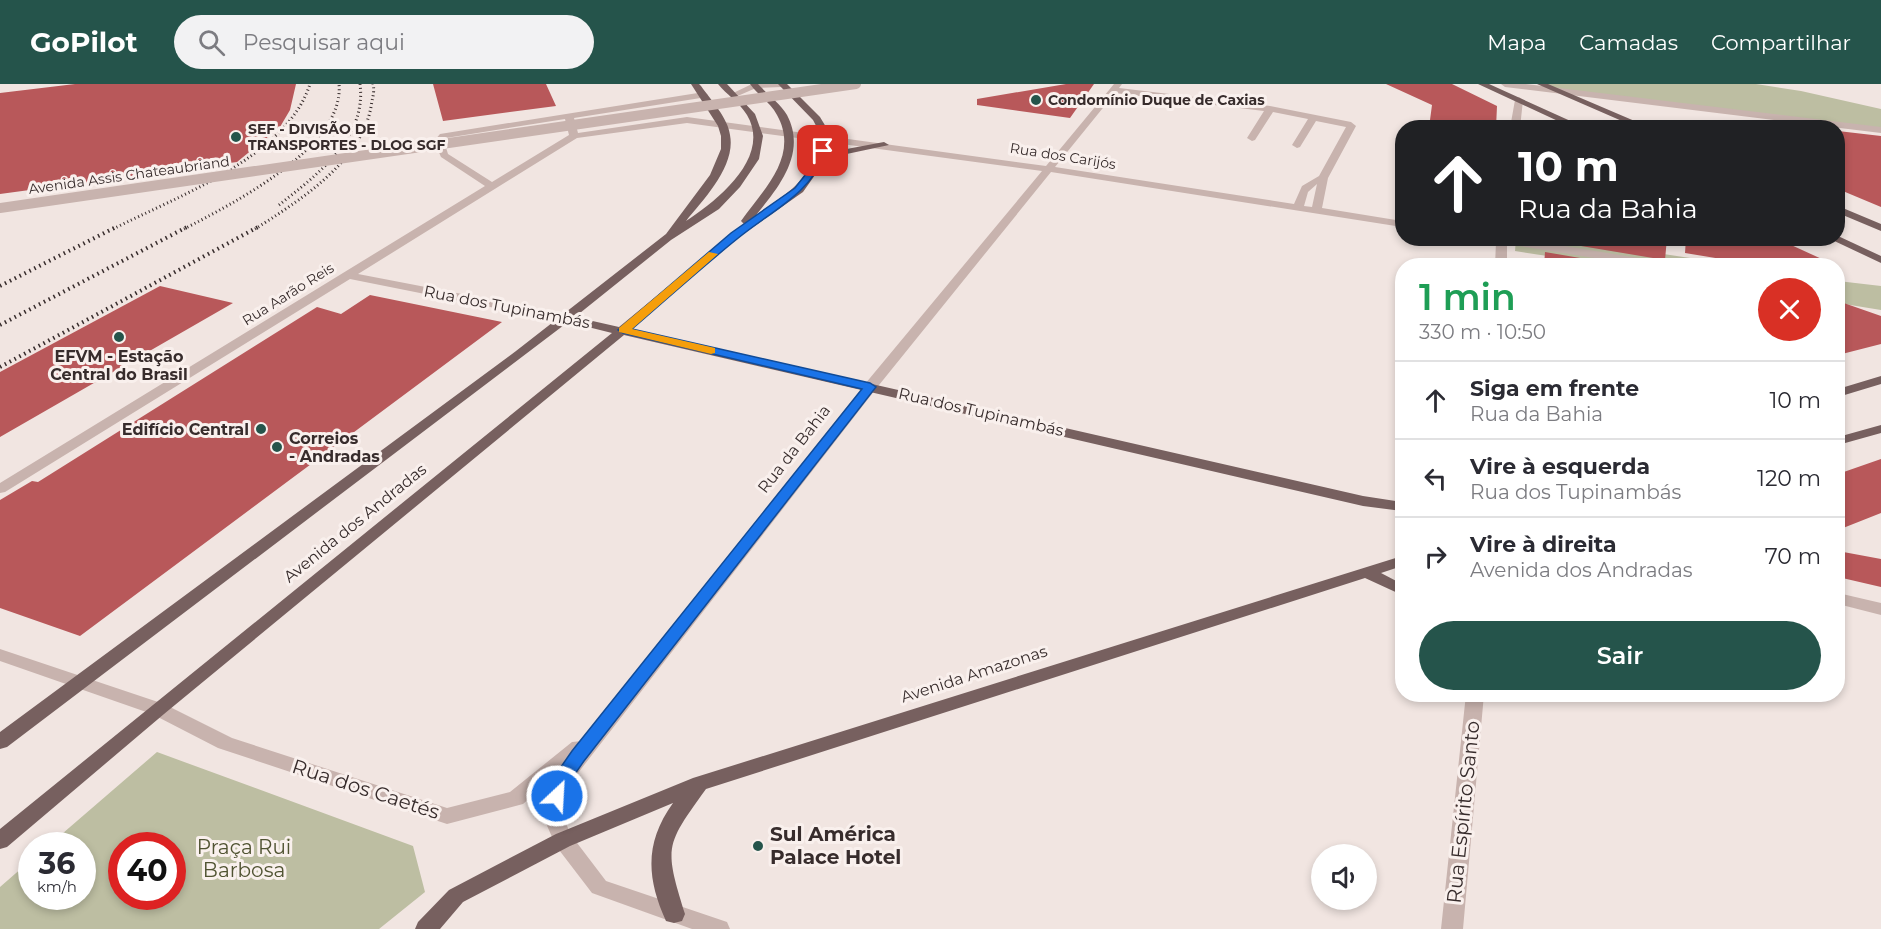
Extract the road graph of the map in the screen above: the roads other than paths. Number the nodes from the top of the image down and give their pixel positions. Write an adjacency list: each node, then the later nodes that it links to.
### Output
1 (695, 84): 11 (main road, Avenida dos Andradas)
2 (782, 84): 7 (street); 26 (main road)
3 (856, 84): 34 (street, Avenida Assis Chateaubriand, bridge)
4 (1482, 84): 12 (main road)
5 (1505, 84): 10 (street)
6 (1541, 84): 10 (main road)
7 (755, 85): 9 (street); 24 (main road)
8 (1116, 86): 13 (street); 31 (street, Rua da Bahia)
9 (728, 88): 11 (main road); 22 (main road, Avenida dos Andradas)
10 (1558, 90): 18 (main road); 19 (street)
11 (704, 95): 14 (street); 20 (main road, Avenida dos Andradas)
12 (1519, 100): 16 (street); 17 (main road)
13 (1270, 109): 15 (street); 27 (street)
14 (568, 116): 25 (street); 33 (street)
15 (1314, 117): 29 (street); 32 (street)
16 (1516, 120)
17 (1564, 120)
18 (1628, 120)
19 (1800, 120)
20 (718, 123): 22 (street, Rua dos Carijós); 25 (street); 41 (main road, Avenida dos Andradas)
21 (1845, 126): 23 (street)
22 (754, 127): 24 (street, Rua dos Carijós); 41 (main road, Avenida dos Andradas)
23 (1881, 130)
24 (789, 131): 26 (street, Rua dos Carijós); 40 (main road, Avenida dos Andradas)
25 (574, 136): 33 (street, Rua Aarão Reis)
26 (827, 137): 28 (street, Rua dos Carijós); 30 (main road, Avenida dos Andradas)
27 (1252, 138)
28 (884, 145): 30 (main road); 31 (street, Rua dos Carijós)
29 (1297, 145)
30 (817, 166): 40 (main road, Avenida dos Andradas)
31 (1048, 169): 35 (street, Rua dos Carijós); 50 (street, Rua da Bahia)
32 (1323, 178): 35 (street); 36 (street)
33 (492, 186): 46 (street, Rua Aarão Reis)
34 (0, 208)
35 (1298, 208): 36 (street, Rua dos Carijós)
36 (1316, 211): 38 (street, Rua dos Carijós)
37 (1845, 212): 39 (main road)
38 (1395, 223)
39 (1881, 228)
40 (735, 235): 48 (main road, Avenida dos Andradas)
41 (668, 238): 47 (main road, Avenida dos Andradas)
42 (1845, 244): 45 (main road)
43 (1543, 246): 44 (street)
44 (1618, 258)
45 (1881, 260)
46 (347, 275): 47 (street, Rua dos Tupinambás); 54 (street, Rua Aarão Reis)
47 (565, 318): 48 (main road, Rua dos Tupinambás); 62 (main road, Avenida dos Andradas)
48 (623, 330): 50 (main road, Rua dos Tupinambás); 64 (main road, Avenida dos Andradas)
49 (1881, 380): 51 (main road)
50 (870, 387): 55 (main road, Rua dos Tupinambás); 65 (street, Rua da Bahia)
51 (1845, 391)
52 (1881, 429): 53 (main road)
53 (1845, 439)
54 (0, 489)
55 (1395, 506)
56 (1395, 563): 57 (main road, Avenida Amazonas)
57 (1366, 572): 58 (main road); 67 (main road, Avenida Amazonas)
58 (1395, 586)
59 (1845, 601): 60 (street)
60 (1881, 609)
61 (0, 655): 62 (street, Rua dos Caetés)
62 (78, 683): 64 (street, Rua dos Caetés); 66 (main road, Avenida dos Andradas)
63 (1474, 702): 73 (street, Rua Espírito Santo)
64 (158, 709): 65 (street, Rua dos Caetés); 69 (main road, Avenida dos Andradas)
65 (597, 732): 68 (street)
66 (0, 742)
67 (700, 783): 68 (main road, Avenida Amazonas); 70 (main road)
68 (563, 840): 70 (street); 71 (main road)
69 (0, 841)
70 (674, 914): 72 (street)
71 (426, 929)
72 (719, 929)
73 (1452, 929)

